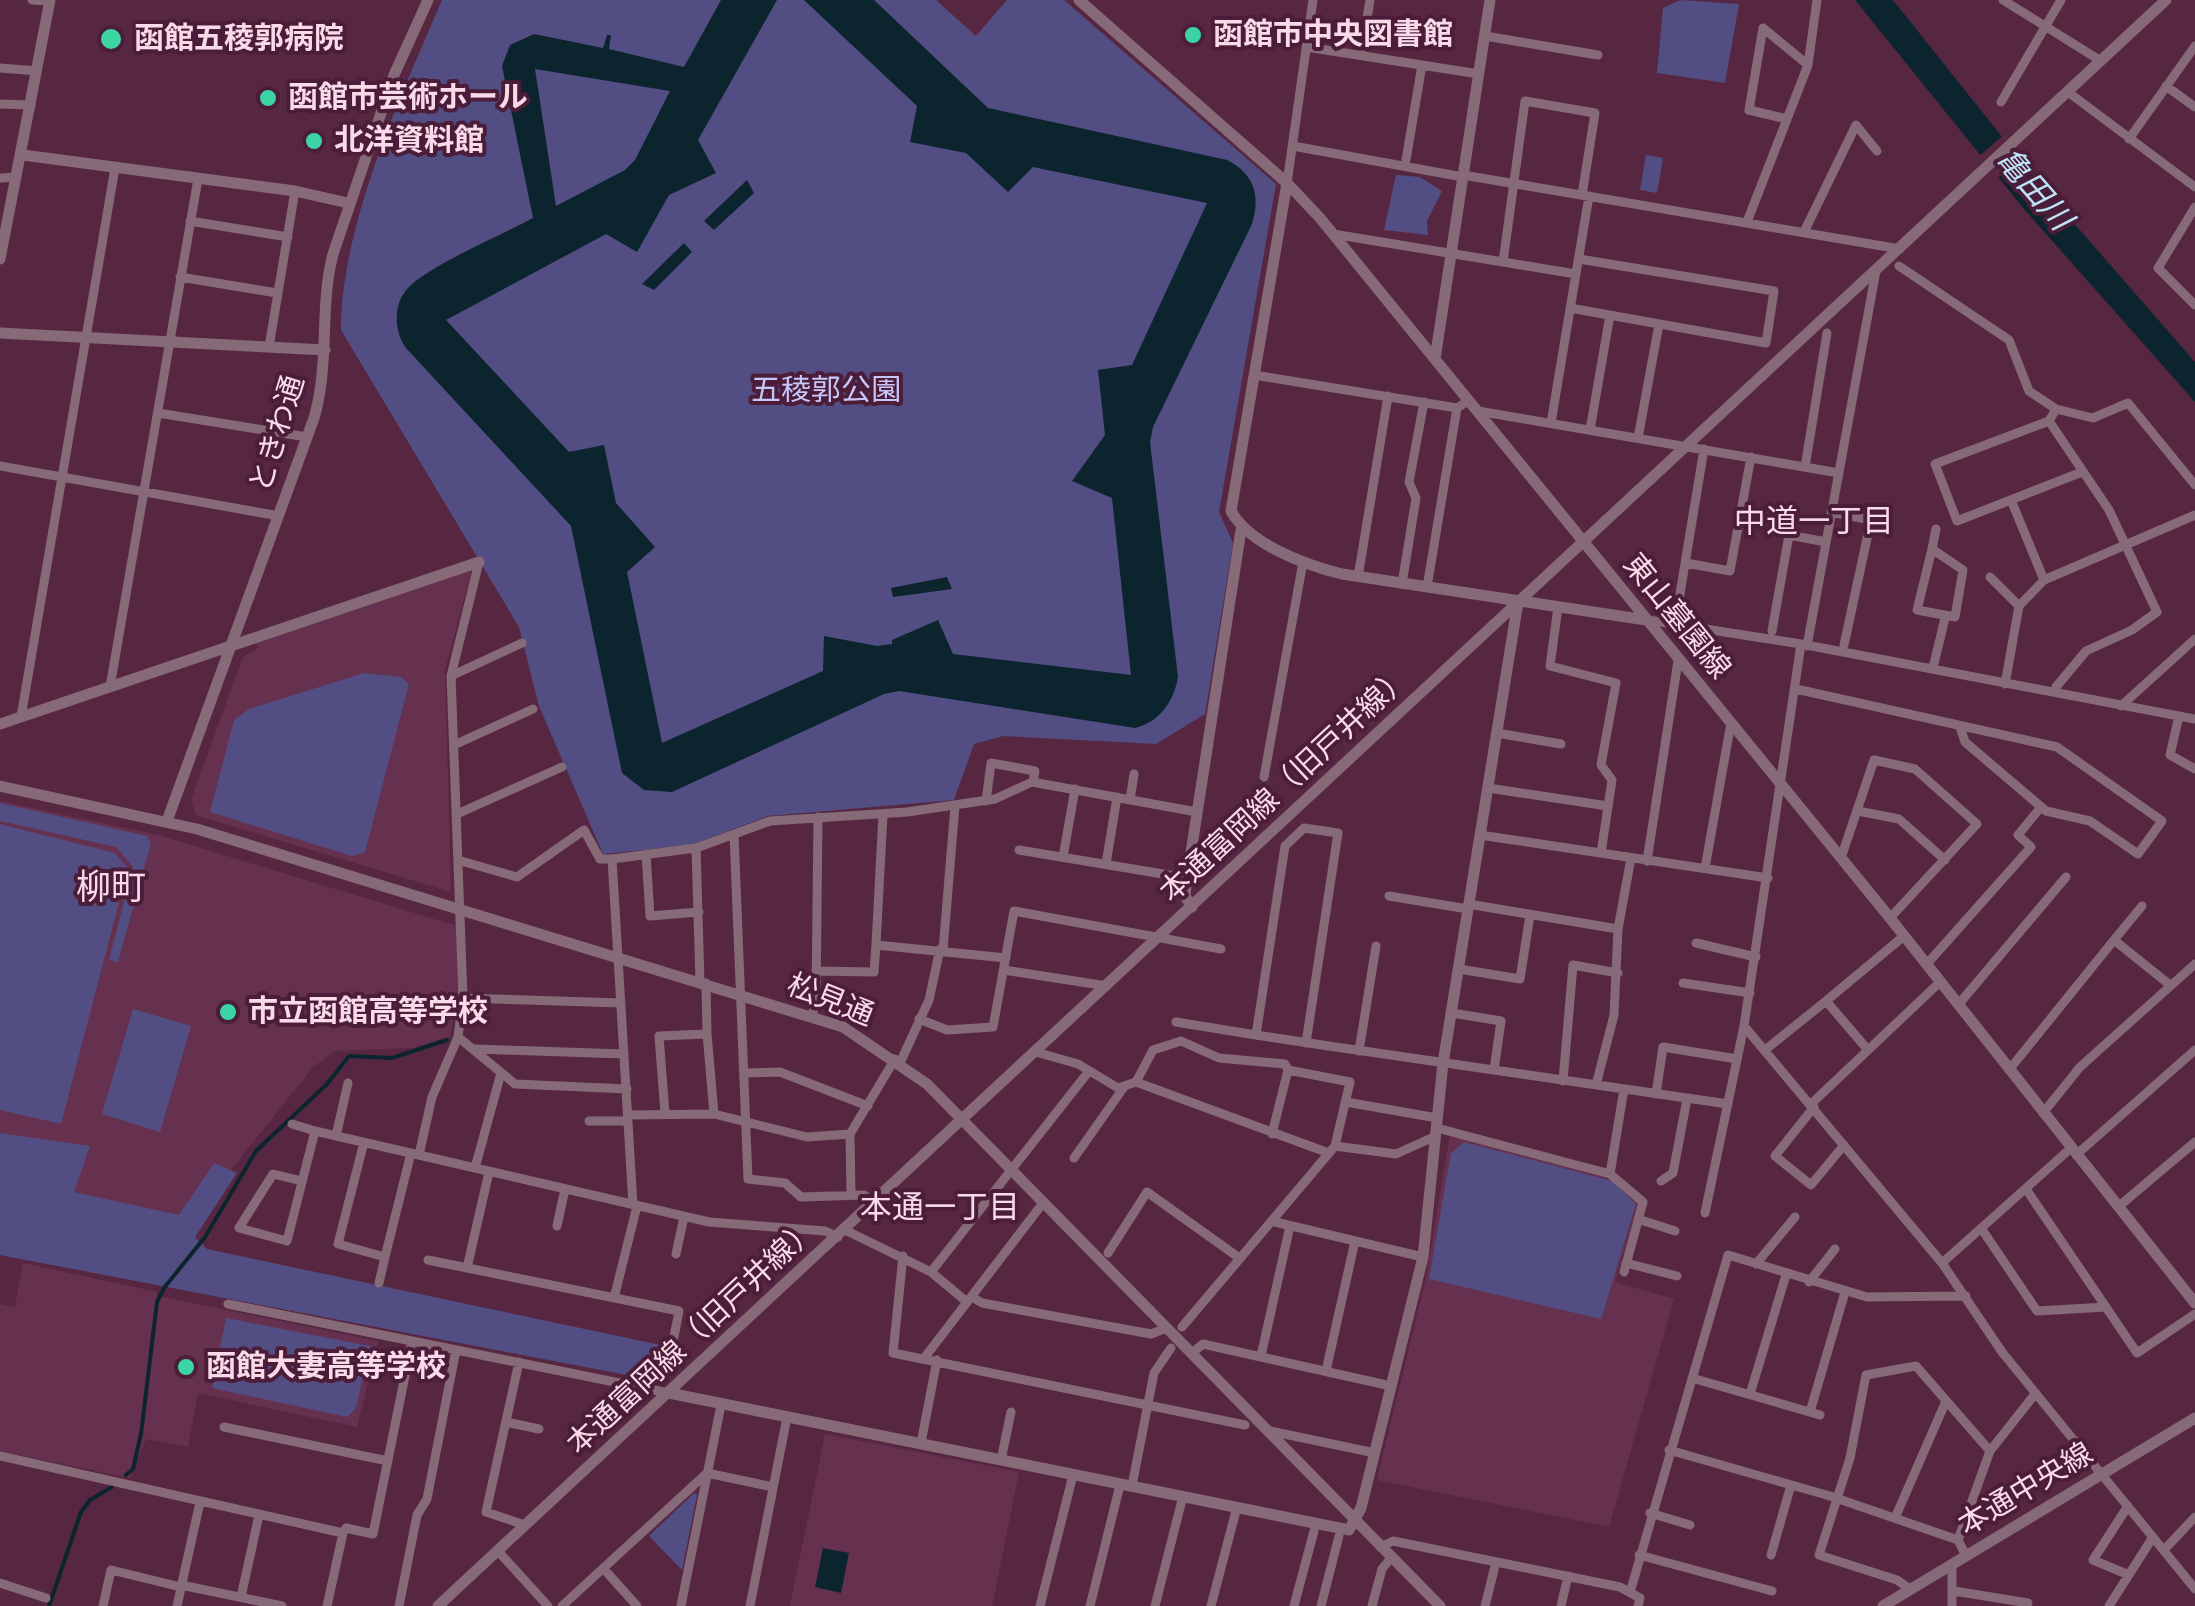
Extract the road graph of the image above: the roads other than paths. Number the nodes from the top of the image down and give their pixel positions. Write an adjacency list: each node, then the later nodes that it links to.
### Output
1 (32, 0): 2 (street)
2 (50, 0): 22 (street)
3 (428, 0): 46 (street, ときわ通)
4 (1079, 0): 41 (street, 東山墓園線)
5 (1313, 0): 15 (street)
6 (1370, 0): 16 (street)
7 (1490, 0): 13 (street)
8 (1817, 0): 20 (street)
9 (2004, 0): 12 (street)
10 (2061, 0): 12 (street)
11 (2166, 0): 18 (street, 本通富岡線（旧戸井線）)
12 (2045, 26): 18 (street); 26 (street)
13 (1485, 36): 17 (street); 23 (street)
14 (2195, 46): 24 (street)
15 (1306, 47): 16 (street); 32 (street)
16 (1361, 55): 19 (street)
17 (1598, 55)
18 (2102, 62): 25 (street, 本通富岡線（旧戸井線）)
19 (1422, 65): 23 (street); 35 (street)
20 (1808, 65): 30 (street); 30 (street)
21 (0, 68): 22 (street)
22 (38, 71): 28 (street)
23 (1479, 74): 37 (street)
24 (2166, 86): 29 (street); 31 (street)
25 (2068, 92): 31 (street); 53 (street, 本通富岡線（旧戸井線）)
26 (2001, 102)
27 (0, 104): 28 (street)
28 (32, 105): 34 (street)
29 (2195, 107)
30 (1787, 119): 49 (street)
31 (2129, 139): 43 (street)
32 (1293, 146): 37 (street); 41 (street)
33 (1877, 151): 50 (street)
34 (23, 155): 36 (street); 39 (street)
35 (1406, 160)
36 (115, 168): 40 (street); 69 (street)
37 (1463, 176): 42 (street); 54 (street)
38 (0, 178): 39 (street)
39 (17, 178): 55 (street)
40 (198, 179): 44 (street); 48 (street)
41 (1287, 183): 51 (street, 東山墓園線); 74 (street)
42 (1512, 184): 45 (street); 45 (street); 57 (street)
43 (2195, 187)
44 (295, 192): 46 (street); 52 (street)
45 (1586, 196): 49 (street); 56 (street)
46 (348, 203): 72 (street, ときわ通)
47 (2195, 207): 63 (street)
48 (190, 221): 52 (street); 61 (street)
49 (1747, 222): 50 (street)
50 (1804, 232): 53 (street)
51 (1333, 234): 54 (street); 73 (street, 東山墓園線)
52 (288, 236): 62 (street)
53 (1900, 249): 59 (street, 本通富岡線（旧戸井線）)
54 (1452, 254): 57 (street); 73 (street)
55 (0, 258)
56 (1579, 258): 60 (street); 66 (street)
57 (1503, 262): 60 (street)
58 (1900, 266): 78 (street)
59 (1876, 270): 85 (street, 本通富岡線（旧戸井線）); 91 (street)
60 (1576, 274): 64 (street)
61 (180, 276): 62 (street); 70 (street)
62 (277, 293): 71 (street)
63 (2195, 305)
64 (1570, 308): 65 (street); 81 (street)
65 (1610, 315): 66 (street); 82 (street)
66 (1658, 324): 84 (street)
67 (0, 333): 69 (street)
68 (1827, 333): 89 (street)
69 (86, 337): 70 (street); 92 (street)
70 (170, 342): 71 (street); 79 (street)
71 (269, 347): 72 (street)
72 (325, 350): 83 (street, ときわ通)
73 (1436, 359): 77 (street, 東山墓園線)
74 (1254, 375): 75 (street); 100 (street)
75 (1388, 396): 76 (street); 108 (street)
76 (1424, 402): 77 (street); 111 (street)
77 (1466, 406): 81 (street); 102 (street, 東山墓園線); 112 (street)
78 (2056, 408): 80 (street); 93 (street)
79 (158, 413): 83 (street); 94 (street)
80 (2048, 420): 90 (street); 95 (street)
81 (1551, 423): 82 (street)
82 (1590, 430): 84 (street)
83 (307, 438): 98 (street, ときわ通)
84 (1638, 438): 85 (street)
85 (1686, 446): 86 (street); 102 (street, 本通富岡線（旧戸井線）)
86 (1704, 450): 87 (street); 107 (street)
87 (1751, 457): 89 (street); 107 (street)
88 (0, 466): 92 (street)
89 (1804, 466): 91 (street)
90 (2082, 472): 95 (street); 103 (street)
91 (1839, 473): 96 (street)
92 (61, 477): 94 (street); 135 (street)
93 (2195, 485)
94 (144, 492): 98 (street); 129 (street)
95 (2012, 500): 110 (street)
96 (1832, 512): 101 (street); 123 (street)
97 (2195, 515): 103 (street)
98 (278, 516): 124 (street, ときわ通)
99 (1936, 528): 104 (street)
100 (1242, 530): 106 (street); 159 (street)
101 (1826, 542): 119 (street); 122 (street)
102 (1584, 544): 113 (street, 本通富岡線（旧戸井線）); 117 (street, 東山墓園線)
103 (2123, 546): 110 (street); 130 (street)
104 (1932, 549): 116 (street); 116 (street)
105 (478, 562): 124 (street); 127 (street)
106 (1303, 562): 108 (street); 146 (street)
107 (1686, 563): 118 (street)
108 (1358, 577): 111 (street)
109 (1990, 577): 114 (street)
110 (2044, 580): 114 (street)
111 (1402, 584): 112 (street)
112 (1427, 588): 113 (street)
113 (1518, 602): 115 (street); 140 (street); 164 (street, 本通富岡線（旧戸井線）)
114 (2019, 606): 128 (street)
115 (1558, 607): 117 (street); 156 (street)
116 (1945, 618): 126 (street)
117 (1646, 620): 118 (street); 125 (street, 東山墓園線)
118 (1675, 624): 122 (street)
119 (1772, 631)
120 (2194, 641): 132 (street)
121 (522, 643): 127 (street)
122 (1804, 645): 126 (street); 131 (street)
123 (1844, 645)
124 (230, 646): 129 (street); 163 (street, ときわ通)
125 (1678, 661): 137 (street, 東山墓園線); 178 (street)
126 (1933, 668): 128 (street)
127 (451, 676): 142 (street)
128 (2005, 684): 132 (street)
129 (110, 687): 135 (street)
130 (2056, 688)
131 (1796, 689): 139 (street); 148 (street)
132 (2120, 706): 134 (street)
133 (533, 709): 142 (street)
134 (2179, 716): 136 (street); 144 (street)
135 (21, 717): 138 (street)
136 (2195, 719)
137 (1731, 723): 148 (street, 東山墓園線); 180 (street)
138 (0, 724)
139 (1960, 727): 157 (street); 157 (street)
140 (1497, 733): 141 (street); 150 (street)
141 (1561, 744)
142 (454, 745): 160 (street)
143 (562, 767): 160 (street)
144 (2195, 769)
145 (1134, 774): 153 (street)
146 (1264, 776)
147 (1033, 782): 151 (street); 154 (street); 154 (street)
148 (1779, 785): 174 (street, 東山墓園線); 183 (street)
149 (0, 786): 163 (street, 松見通)
150 (1488, 788): 156 (street); 166 (street)
151 (1075, 790): 152 (street); 172 (street)
152 (1118, 797): 153 (street); 179 (street)
153 (1130, 800): 159 (street)
154 (986, 801): 155 (street)
155 (956, 806): 161 (street); 200 (street)
156 (1608, 806): 171 (street)
157 (2040, 807): 205 (street)
158 (1858, 810): 174 (street); 177 (street); 177 (street)
159 (1197, 812): 182 (street)
160 (457, 814): 176 (street)
161 (883, 814): 162 (street); 197 (street)
162 (818, 818): 165 (street); 208 (street)
163 (168, 821): 188 (street, 松見通)
164 (1283, 822): 167 (street); 185 (street, 本通富岡線（旧戸井線）)
165 (734, 834): 168 (street); 216 (street)
166 (1480, 834): 171 (street); 186 (street)
167 (1295, 836): 227 (street); 229 (street)
168 (696, 848): 170 (street); 189 (street)
169 (1019, 850): 172 (street)
170 (646, 854): 175 (street); 189 (street)
171 (1600, 854): 173 (street)
172 (1063, 857): 179 (street)
173 (1632, 858): 178 (street); 192 (street)
174 (1841, 858): 191 (street, 東山墓園線)
175 (612, 859): 176 (street); 201 (street)
176 (458, 860): 188 (street)
177 (1945, 860): 191 (street)
178 (1647, 862): 180 (street)
179 (1106, 864): 182 (street)
180 (1705, 868): 183 (street)
181 (2066, 877): 220 (street)
182 (1187, 878): 185 (street)
183 (1768, 878): 202 (street)
184 (1389, 896): 186 (street)
185 (1192, 906): 193 (street, 本通富岡線（旧戸井線）)
186 (1468, 906): 190 (street); 207 (street)
187 (2142, 906): 195 (street)
188 (458, 909): 201 (street, 松見通); 217 (street)
189 (699, 912): 211 (street)
190 (1530, 915): 192 (street); 207 (street)
191 (1890, 918): 194 (street, 東山墓園線)
192 (1618, 929): 209 (street)
193 (1162, 935): 199 (street); 203 (street); 214 (street, 本通富岡線（旧戸井線）)
194 (1904, 936): 205 (street, 東山墓園線); 218 (street)
195 (2114, 940): 213 (street); 243 (street)
196 (1696, 943): 202 (street)
197 (876, 944): 200 (street); 208 (street)
198 (1376, 946): 234 (street)
199 (1220, 948)
200 (942, 950): 203 (street); 223 (street)
201 (618, 957): 211 (street, 松見通); 219 (street)
202 (1756, 957): 215 (street)
203 (1006, 958): 206 (street)
204 (2195, 964): 213 (street)
205 (1926, 965): 210 (street, 東山墓園線)
206 (1004, 970): 214 (street); 223 (street)
207 (1459, 970): 221 (street)
208 (816, 971): 222 (street)
209 (1618, 973): 246 (street); 249 (street)
210 (1940, 982): 220 (street, 東山墓園線); 232 (street)
211 (703, 983): 216 (street, 松見通); 226 (street)
212 (1683, 983): 215 (street)
213 (2170, 985): 259 (street)
214 (1107, 986): 235 (street, 本通富岡線（旧戸井線）)
215 (1750, 993): 225 (street)
216 (742, 994): 222 (street, 松見通); 244 (street)
217 (464, 998): 219 (street); 228 (street)
218 (1826, 1001): 231 (street); 232 (street)
219 (622, 1003): 236 (street)
220 (1958, 1006): 243 (street, 東山墓園線)
221 (1452, 1013): 239 (street); 242 (street)
222 (812, 1016): 238 (street, 松見通)
223 (919, 1019): 238 (street)
224 (1176, 1022): 227 (street)
225 (1744, 1026): 231 (street); 237 (street)
226 (708, 1034): 260 (street); 261 (street)
227 (1256, 1035): 229 (street)
228 (458, 1037): 230 (street); 277 (street)
229 (1306, 1043): 234 (street)
230 (472, 1049): 236 (street); 245 (street)
231 (1766, 1050): 258 (street)
232 (1868, 1050): 258 (street)
233 (2195, 1050): 276 (street)
234 (1359, 1051): 239 (street)
235 (1036, 1052): 240 (street); 263 (street, 本通富岡線（旧戸井線）)
236 (624, 1054): 251 (street)
237 (1737, 1059): 253 (street); 256 (street)
238 (897, 1061): 257 (street); 263 (street, 松見通)
239 (1444, 1063): 242 (street); 267 (street)
240 (1089, 1070): 250 (street); 280 (street)
241 (1288, 1070): 247 (street); 255 (street); 270 (street)
242 (1494, 1070): 246 (street)
243 (2009, 1070): 259 (street, 東山墓園線)
244 (744, 1072): 257 (street); 265 (street)
245 (501, 1073): 251 (street); 279 (street)
246 (1562, 1080): 249 (street)
247 (1136, 1082): 250 (street); 270 (street)
248 (348, 1083): 271 (street)
249 (1596, 1085): 252 (street)
250 (1124, 1087): 278 (street)
251 (627, 1089): 262 (street)
252 (1624, 1089): 253 (street); 282 (street)
253 (1656, 1094): 254 (street)
254 (1687, 1098): 256 (street); 284 (street)
255 (1346, 1102): 267 (street); 275 (street)
256 (1728, 1104): 292 (street)
257 (868, 1106): 269 (street)
258 (1812, 1106): 274 (street); 274 (street)
259 (2043, 1113): 276 (street, 東山墓園線)
260 (665, 1114): 261 (street); 262 (street)
261 (714, 1114): 265 (street)
262 (628, 1118): 264 (street); 290 (street)
263 (962, 1120): 280 (street, 松見通); 288 (street, 本通富岡線（旧戸井線）)
264 (588, 1121)
265 (744, 1122): 269 (street); 287 (street)
266 (292, 1124): 268 (street)
267 (1437, 1127): 275 (street); 282 (street); 309 (street)
268 (314, 1131): 271 (street); 283 (street)
269 (850, 1134): 287 (street)
270 (1272, 1134): 275 (street)
271 (336, 1136): 272 (street)
272 (364, 1142): 277 (street); 307 (street)
273 (2195, 1142): 291 (street)
274 (1844, 1145): 311 (street)
275 (1331, 1149): 296 (street)
276 (2074, 1151): 286 (street); 291 (street, 東山墓園線)
277 (415, 1154): 279 (street); 307 (street)
278 (1074, 1158)
279 (475, 1168): 281 (street)
280 (1011, 1170): 289 (street, 松見通); 314 (street)
281 (489, 1172): 285 (street); 313 (street)
282 (1610, 1174): 295 (street)
283 (302, 1181): 283 (street)
284 (1661, 1181)
285 (565, 1189): 290 (street); 297 (street)
286 (2026, 1189): 299 (street); 325 (street)
287 (851, 1194): 288 (street)
288 (874, 1202): 301 (street, 本通富岡線（旧戸井線）)
289 (1042, 1203): 322 (street); 328 (street, 松見通)
290 (635, 1206): 293 (street); 321 (street)
291 (2118, 1207): 323 (street, 東山墓園線)
292 (1704, 1213)
293 (684, 1216): 301 (street); 305 (street)
294 (1796, 1216): 312 (street)
295 (1638, 1219): 300 (street); 315 (street)
296 (1275, 1222): 298 (street); 308 (street)
297 (557, 1226)
298 (1290, 1226): 302 (street); 334 (street)
299 (1981, 1228): 311 (street); 325 (street)
300 (1675, 1232)
301 (842, 1234): 306 (street); 341 (street, 本通富岡線（旧戸井線）)
302 (1355, 1241): 309 (street); 338 (street)
303 (1835, 1249): 317 (street)
304 (1108, 1253): 308 (street)
305 (676, 1254)
306 (904, 1256): 314 (street); 335 (street)
307 (385, 1257): 318 (street)
308 (1238, 1257): 327 (street)
309 (1422, 1258): 340 (street)
310 (428, 1260): 313 (street)
311 (1942, 1263): 320 (street)
312 (1756, 1264): 316 (street); 339 (street)
313 (467, 1268): 321 (street)
314 (932, 1272): 322 (street)
315 (1676, 1276)
316 (1786, 1276): 317 (street); 342 (street)
317 (1809, 1282): 319 (street)
318 (378, 1283)
319 (1846, 1292): 320 (street); 342 (street)
320 (1966, 1296): 343 (street)
321 (614, 1298): 330 (street)
322 (969, 1300): 328 (street); 335 (street)
323 (2195, 1303)
324 (228, 1304): 329 (street)
325 (2106, 1307): 326 (street)
326 (2195, 1314)
327 (1182, 1327)
328 (1166, 1328): 333 (street, 松見通)
329 (412, 1340): 332 (street); 360 (street)
330 (672, 1342)
331 (1171, 1348): 345 (street)
332 (456, 1350): 337 (street); 412 (street)
333 (1192, 1354): 334 (street); 354 (street, 松見通)
334 (1260, 1356): 338 (street)
335 (925, 1357): 336 (street)
336 (937, 1360): 345 (street); 355 (street)
337 (519, 1362): 341 (street); 350 (street)
338 (1326, 1371): 340 (street)
339 (1692, 1378): 342 (street); 356 (street)
340 (1391, 1386): 358 (street)
341 (668, 1393): 348 (street); 378 (street, 本通富岡線（旧戸井線）)
342 (1750, 1394)
343 (2035, 1394): 357 (street); 364 (street)
344 (1946, 1401): 357 (street); 369 (street); 376 (street)
345 (1148, 1402): 351 (street); 365 (street)
346 (720, 1410): 362 (street)
347 (1011, 1412): 361 (street)
348 (787, 1417): 355 (street); 367 (street)
349 (2195, 1418): 364 (street, 本通中央線)
350 (506, 1422): 353 (street); 378 (street)
351 (1245, 1425)
352 (224, 1426): 360 (street)
353 (539, 1429)
354 (1266, 1430): 358 (street); 377 (street, 松見通)
355 (921, 1443): 361 (street)
356 (1670, 1450): 366 (street); 373 (street)
357 (1990, 1452): 384 (street)
358 (1374, 1453): 377 (street)
359 (0, 1456): 370 (street)
360 (388, 1460): 381 (street)
361 (1001, 1460): 363 (street)
362 (707, 1473): 367 (street); 394 (street); 417 (street)
363 (1074, 1474): 365 (street); 419 (street)
364 (2101, 1474): 371 (street); 390 (street, 本通中央線)
365 (1126, 1485): 368 (street); 420 (street)
366 (1790, 1485): 369 (street); 389 (street)
367 (773, 1487): 418 (street)
368 (1183, 1496): 372 (street); 421 (street)
369 (1837, 1498): 376 (street); 400 (street)
370 (200, 1502): 374 (street); 398 (street)
371 (2128, 1506): 383 (street); 395 (street)
372 (1237, 1507): 377 (street); 422 (street)
373 (1650, 1513): 379 (street); 388 (street)
374 (259, 1515): 381 (street); 405 (street)
375 (2195, 1517): 387 (street)
376 (1895, 1518): 384 (street)
377 (1354, 1520): 385 (street, 松見通)
378 (525, 1525): 386 (street, 本通富岡線（旧戸井線）)
379 (1690, 1525)
380 (1314, 1531): 423 (street)
381 (343, 1533): 411 (street)
382 (1339, 1536): 424 (street)
383 (2154, 1537): 387 (street); 395 (street)
384 (1958, 1540): 390 (street)
385 (1380, 1547): 391 (street, 松見通); 392 (street)
386 (498, 1550): 413 (street, 本通富岡線（旧戸井線）); 414 (street)
387 (2164, 1550): 401 (street)
388 (1639, 1555): 399 (street); 403 (street)
389 (1771, 1555)
390 (1966, 1556): 393 (street, 本通中央線)
391 (1392, 1558): 406 (street, 松見通); 425 (street)
392 (1496, 1562): 396 (street); 426 (street)
393 (1952, 1565): 400 (street, 本通中央線); 402 (street)
394 (603, 1568): 415 (street); 416 (street)
395 (2129, 1575): 431 (street)
396 (1568, 1576): 399 (street); 427 (street)
397 (0, 1582): 404 (street)
398 (181, 1586): 405 (street); 408 (street); 409 (street)
399 (1630, 1589): 428 (street)
400 (1910, 1589): 429 (street, 本通中央線)
401 (2195, 1590)
402 (1954, 1591): 407 (street); 430 (street)
403 (1772, 1592)
404 (46, 1598)
405 (241, 1598): 410 (street)
406 (1431, 1603)
407 (2028, 1603)
408 (103, 1606)
409 (177, 1606)
410 (282, 1606)
411 (327, 1606)
412 (398, 1606)
413 (438, 1606)
414 (548, 1606)
415 (562, 1606)
416 (637, 1606)
417 (680, 1606)
418 (750, 1606)
419 (1040, 1606)
420 (1090, 1606)
421 (1155, 1606)
422 (1211, 1606)
423 (1294, 1606)
424 (1321, 1606)
425 (1372, 1606)
426 (1486, 1606)
427 (1561, 1606)
428 (1638, 1606)
429 (1882, 1606)
430 (1952, 1606)
431 (2109, 1606)

